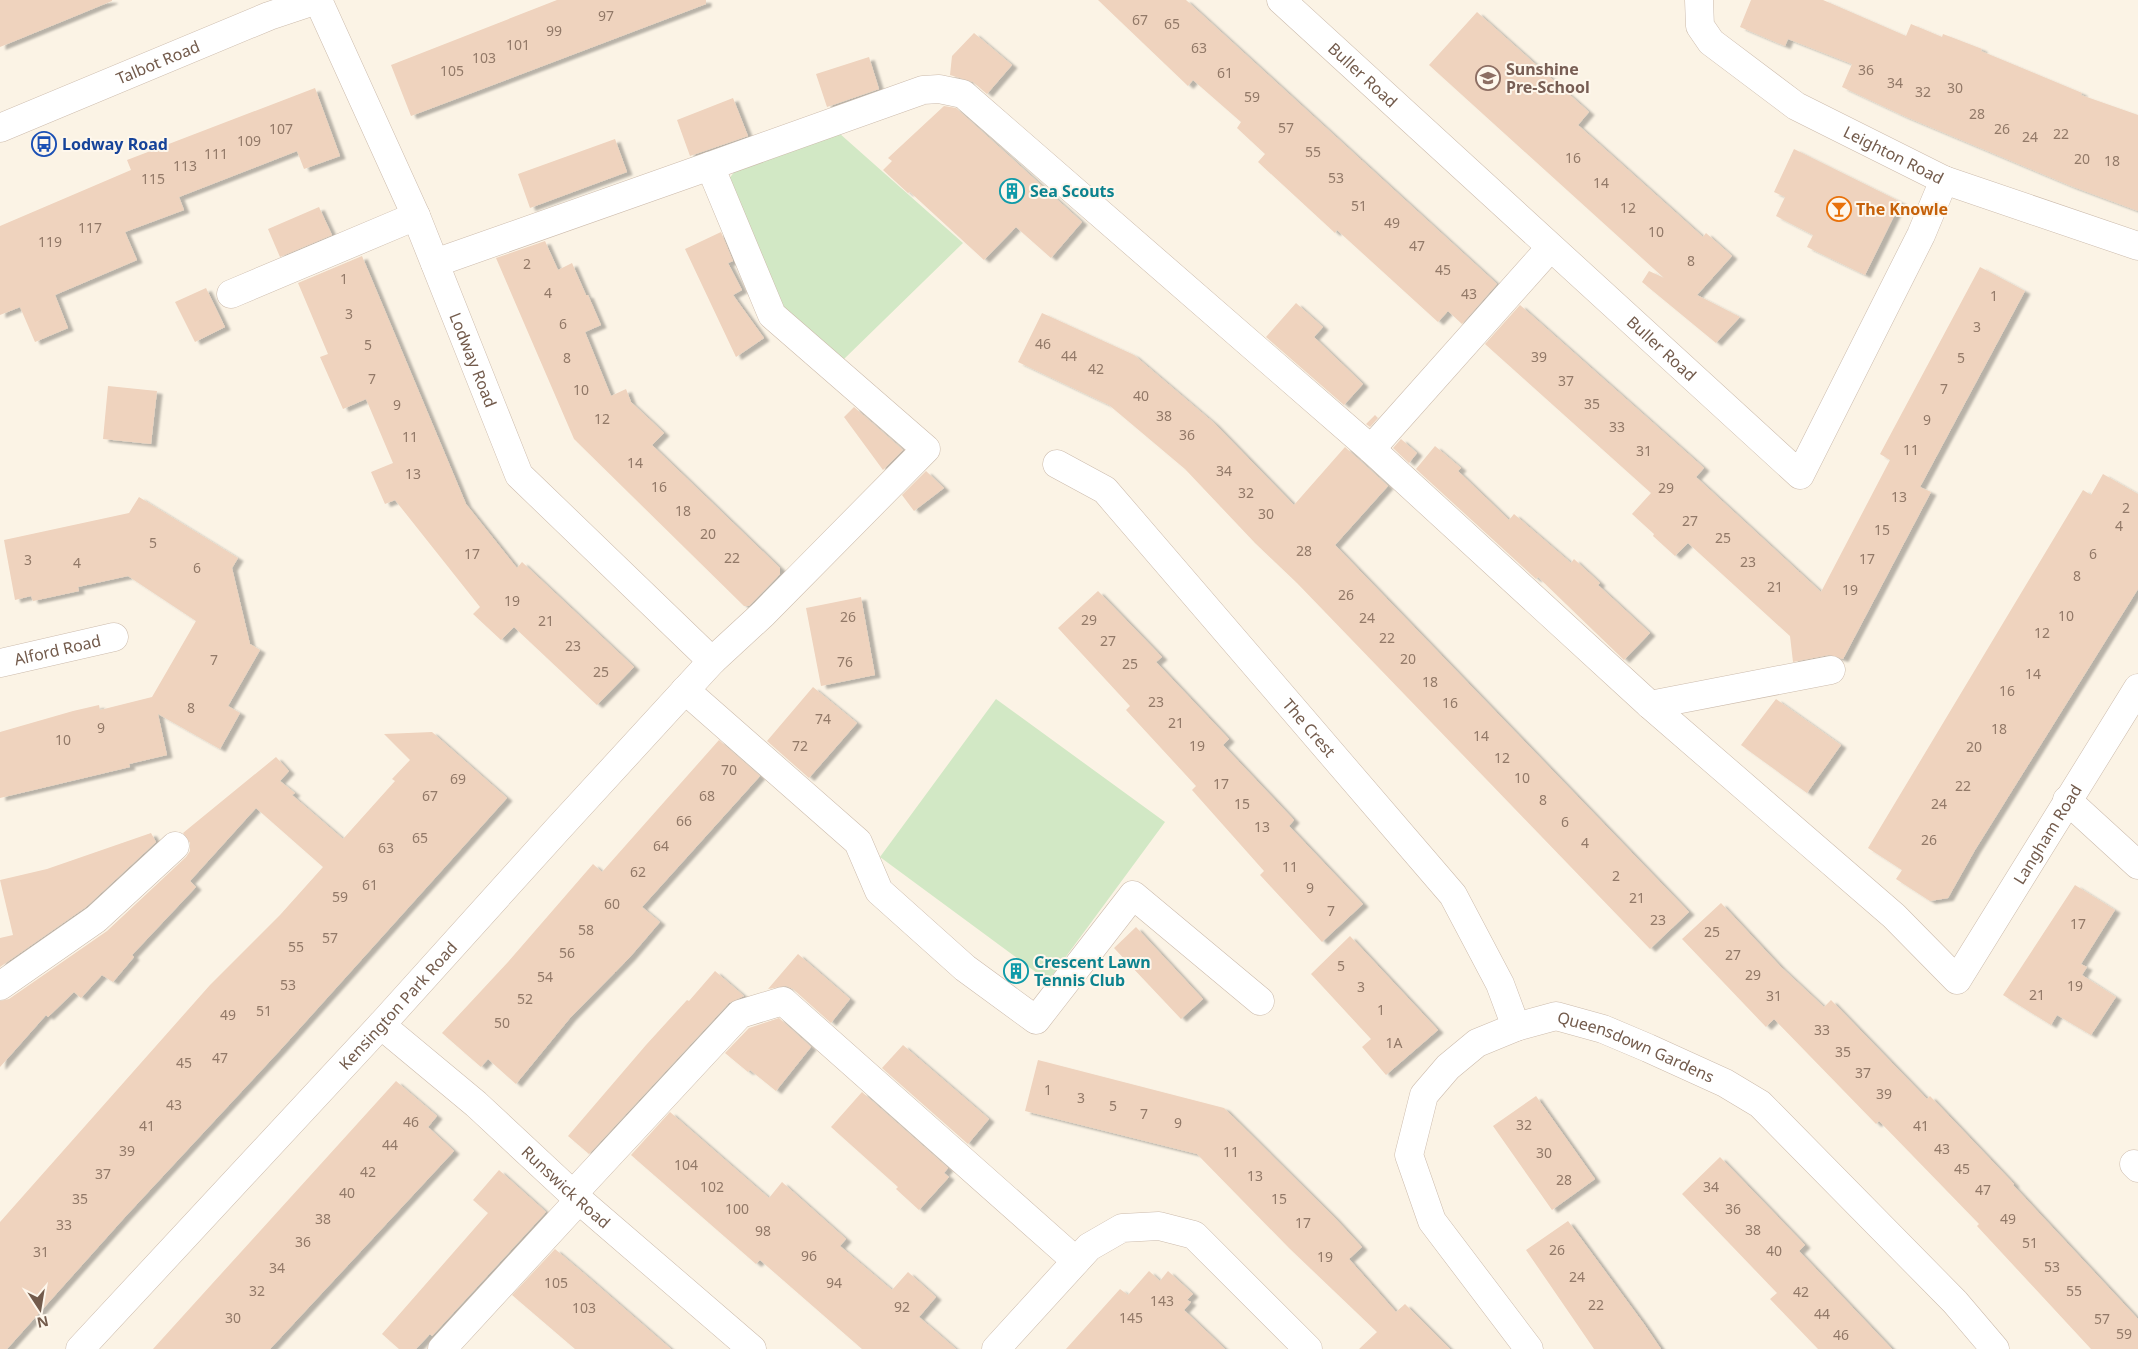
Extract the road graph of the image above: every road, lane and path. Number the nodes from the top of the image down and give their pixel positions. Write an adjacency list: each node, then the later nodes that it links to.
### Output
1 (317, 0): 4 (street, Talbot Road); 7 (street, Lodway Road)
2 (1281, 0): 9 (street, Buller Road)
3 (1700, 0): 6 (street, Leighton Road)
4 (0, 128)
5 (710, 166): 10 (street); 12 (street); 15 (street, Kensington Park Road)
6 (1944, 180): 8 (street, Leighton Road); 9 (street, Buller Road)
7 (416, 216): 10 (street, Lodway Road); 11 (street)
8 (2138, 246)
9 (1550, 248): 12 (street)
10 (439, 273): 15 (street, Lodway Road)
11 (231, 294)
12 (1371, 449): 20 (street)
13 (1057, 464): 27 (street, The Crest)
14 (114, 637): 16 (street, Alford Road)
15 (712, 661): 19 (street, Kensington Park Road)
16 (0, 664)
17 (1831, 670): 20 (street)
18 (2138, 688): 21 (street, Langham Road)
19 (685, 690): 25 (street); 26 (street, Kensington Park Road)
20 (1650, 705): 21 (street, Langham Road)
21 (2067, 800): 23 (street)
22 (175, 846): 24 (street)
23 (2138, 865)
24 (0, 986)
25 (1260, 1001)
26 (381, 1025): 28 (street, Runswick Road); 30 (street, Kensington Park Road)
27 (1516, 1028): 35 (street, Queensdown Gardens); 36 (street, Queensdown Gardens)
28 (576, 1197): 29 (street); 31 (street); 32 (street, Runswick Road)
29 (1076, 1261): 33 (street); 34 (street)
30 (80, 1349)
31 (442, 1349)
32 (752, 1349)
33 (996, 1349)
34 (1308, 1349)
35 (1529, 1349)
36 (1995, 1349)

